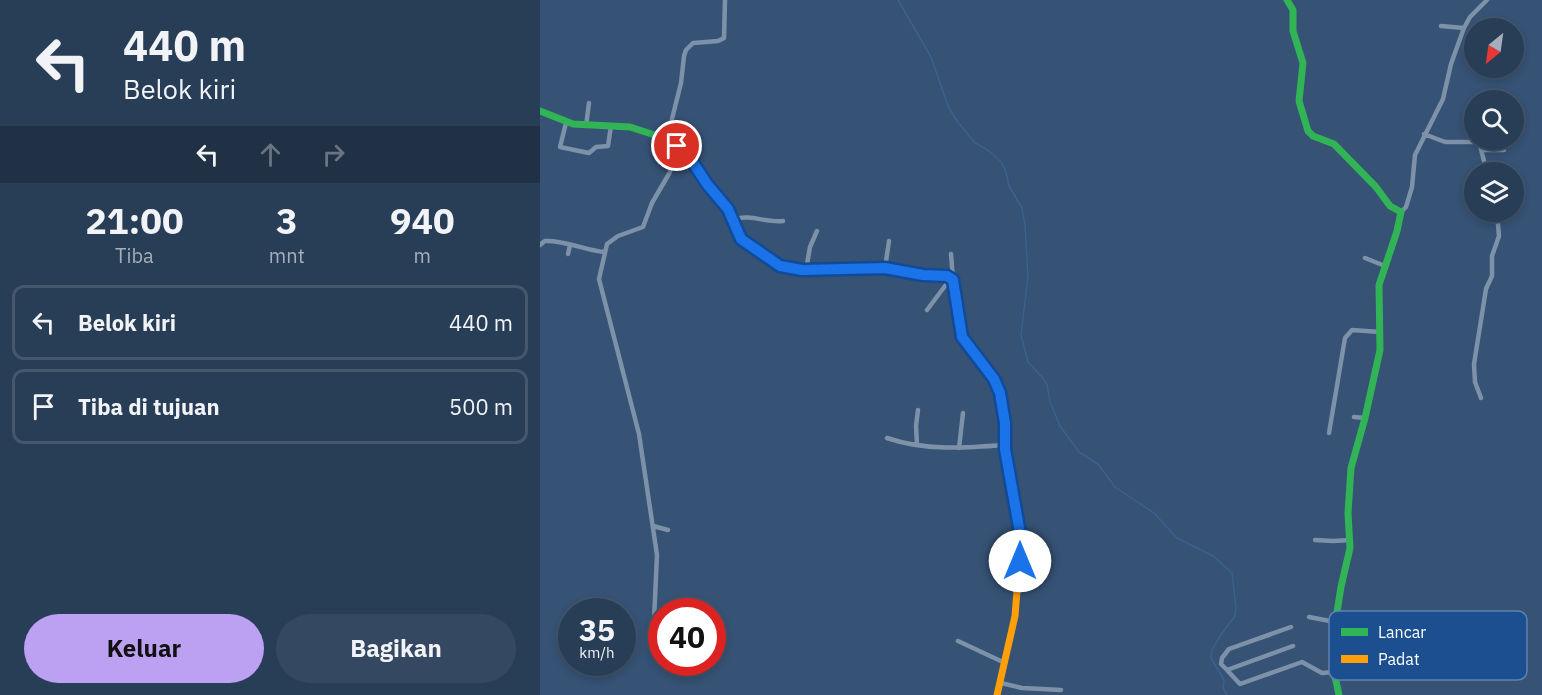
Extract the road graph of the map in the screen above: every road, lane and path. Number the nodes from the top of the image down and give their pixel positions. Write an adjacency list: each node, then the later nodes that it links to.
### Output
1 (725, 0): 13 (street)
2 (1287, 0): 17 (street)
3 (1487, 0): 4 (street)
4 (1470, 18)
5 (1441, 26): 6 (street)
6 (1464, 28): 12 (street)
7 (589, 103): 10 (street)
8 (540, 111): 9 (street)
9 (566, 123): 10 (street); 11 (street)
10 (586, 126): 11 (street)
11 (611, 126): 13 (street)
12 (1424, 135): 14 (street); 17 (street)
13 (667, 140): 18 (street); 25 (street)
14 (1464, 141)
15 (1481, 150): 16 (street)
16 (1484, 162)
17 (1401, 212): 29 (street)
18 (734, 219): 19 (street); 31 (street)
19 (783, 221)
20 (1498, 222): 35 (street)
21 (817, 231): 31 (street)
22 (889, 240): 30 (street)
23 (540, 245): 24 (street)
24 (570, 245): 25 (street); 26 (street)
25 (604, 252): 45 (street)
26 (568, 254)
27 (951, 254): 32 (street)
28 (1365, 258): 29 (street)
29 (1385, 266): 34 (street)
30 (885, 268): 31 (street); 32 (street)
31 (806, 270)
32 (952, 279): 33 (street); 43 (street)
33 (927, 310)
34 (1380, 332): 39 (street); 40 (street)
35 (1481, 398)
36 (918, 410): 42 (street)
37 (963, 413): 44 (street)
38 (1354, 417): 39 (street)
39 (1365, 418): 48 (street)
40 (1329, 433)
41 (887, 438): 42 (street)
42 (917, 445): 44 (street)
43 (1005, 445): 44 (street); 56 (street)
44 (959, 448)
45 (653, 526): 46 (street); 49 (street)
46 (668, 530)
47 (1315, 540): 48 (street)
48 (1351, 540): 50 (street)
49 (655, 598)
50 (1337, 611)
51 (1309, 617): 52 (street)
52 (1329, 621)
53 (1291, 627): 57 (street)
54 (958, 641): 56 (street)
55 (1293, 646): 57 (street)
56 (1005, 663): 60 (street)
57 (1227, 670): 58 (street)
58 (1329, 672)
59 (1335, 680): 63 (street)
60 (1000, 683): 61 (street); 62 (street)
61 (1061, 690)
62 (997, 695)
63 (1338, 695)

